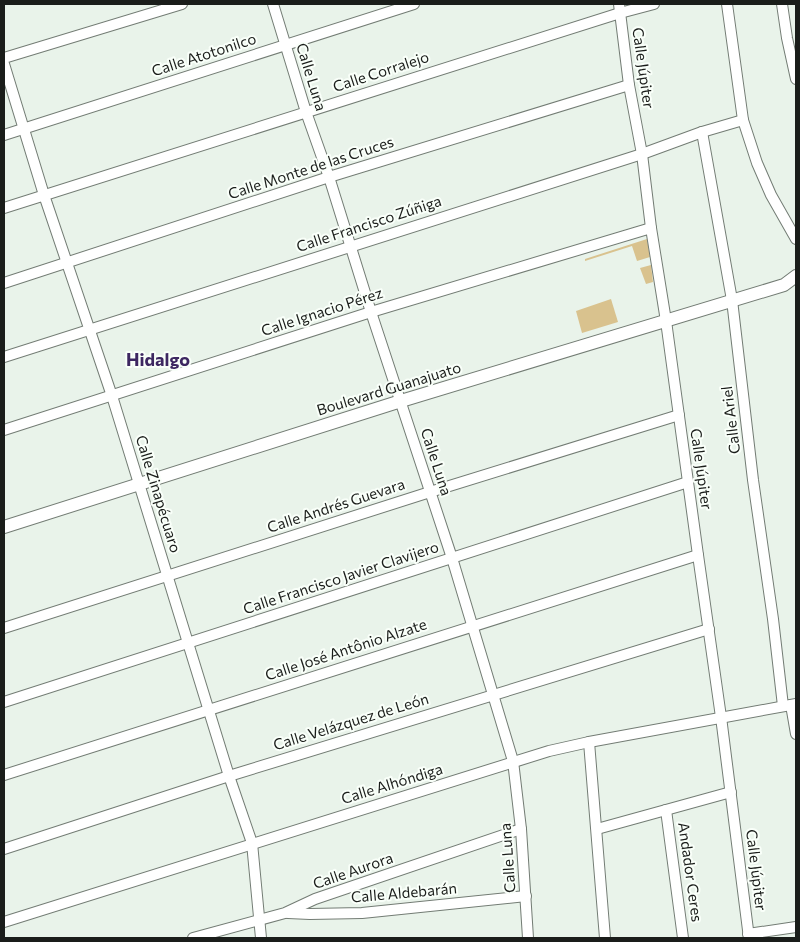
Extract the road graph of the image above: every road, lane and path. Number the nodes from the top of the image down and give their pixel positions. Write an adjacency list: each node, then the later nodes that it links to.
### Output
1 (182, 4): 9 (street)
2 (272, 4): 8 (street, Calle Luna)
3 (414, 4): 8 (street, Calle Atotonilco)
4 (654, 4): 7 (street, Calle Corralejo)
5 (727, 4): 14 (street)
6 (782, 4): 11 (street)
7 (619, 8): 12 (street, Calle Júpiter); 13 (street, Calle Corralejo)
8 (285, 44): 13 (street, Calle Luna); 15 (street, Calle Atotonilco)
9 (4, 58)
10 (4, 64): 15 (street, Calle Zinapécuaro)
11 (796, 79)
12 (629, 85): 18 (street, Calle Júpiter); 19 (street, Calle Monte de las Cruces)
13 (306, 112): 19 (street, Calle Luna); 20 (street, Calle Corralejo)
14 (743, 120): 16 (street, Calle Francisco Zúñiga); 23 (street)
15 (24, 129): 17 (street, Calle Atotonilco); 20 (street, Calle Zinapécuaro)
16 (702, 132): 18 (street, Calle Francisco Zúñiga); 28 (street, Calle Ariel)
17 (4, 135)
18 (642, 154): 22 (street, Calle Júpiter); 24 (street, Calle Francisco Zúñiga)
19 (329, 177): 24 (street, Calle Luna); 25 (street, Calle Monte de las Cruces)
20 (44, 195): 21 (street, Calle Corralejo); 25 (street, Calle Zinapécuaro)
21 (4, 208)
22 (650, 228): 29 (street, Calle Ignacio Pérez); 30 (street, Calle Júpiter)
23 (796, 239)
24 (350, 246): 29 (street, Calle Luna); 31 (street, Calle Francisco Zúñiga)
25 (68, 262): 27 (street, Calle Monte de las Cruces); 31 (street, Calle Zinapécuaro)
26 (793, 282): 28 (street, Boulevard Guanajuato)
27 (4, 283)
28 (732, 300): 30 (street, Boulevard Guanajuato); 50 (street, Calle Ariel)
29 (371, 312): 33 (street, Calle Ignacio Pérez); 34 (street, Calle Luna)
30 (666, 321): 34 (street, Boulevard Guanajuato); 35 (street, Calle Júpiter)
31 (89, 329): 32 (street, Calle Francisco Zúñiga); 33 (street, Calle Zinapécuaro)
32 (4, 357)
33 (112, 396): 36 (street, Calle Ignacio Pérez); 38 (street, Calle Zinapécuaro)
34 (401, 401): 38 (street, Boulevard Guanajuato); 39 (street, Calle Luna)
35 (679, 415): 37 (street, Calle Júpiter); 39 (street, Calle Andrés Guevara)
36 (4, 430)
37 (688, 482): 41 (street, Calle Júpiter); 42 (street, Calle Francisco Javier Clavijero)
38 (139, 484): 40 (street, Boulevard Guanajuato); 43 (street, Calle Zinapécuaro)
39 (430, 492): 42 (street, Calle Luna); 43 (street, Calle Andrés Guevara)
40 (4, 527)
41 (698, 555): 44 (street, Calle José Antônio Alzate); 46 (street, Calle Júpiter)
42 (452, 558): 44 (street, Calle Luna); 47 (street, Calle Francisco Javier Clavijero)
43 (168, 576): 45 (street, Calle Andrés Guevara); 47 (street, Calle Zinapécuaro)
44 (473, 626): 48 (street, Calle Luna); 51 (street, Calle José Antônio Alzate)
45 (4, 628)
46 (709, 629): 48 (street, Calle Velázquez de León); 52 (street, Calle Júpiter)
47 (188, 643): 49 (street, Calle Francisco Javier Clavijero); 51 (street, Calle Zinapécuaro)
48 (494, 694): 55 (street, Calle Luna); 57 (street, Calle Velázquez de León)
49 (4, 702)
50 (790, 705): 52 (street, Calle Alhóndiga); 53 (street, Calle Ariel)
51 (209, 709): 56 (street, Calle José Antônio Alzate); 57 (street, Calle Zinapécuaro)
52 (722, 717): 54 (street, Calle Alhóndiga); 58 (street, Calle Júpiter)
53 (796, 734)
54 (589, 742): 55 (street, Calle Alhóndiga); 61 (street)
55 (513, 761): 60 (street, Calle Luna); 62 (street, Calle Alhóndiga)
56 (4, 775)
57 (229, 776): 62 (street, Calle Zinapécuaro); 63 (street, Calle Velázquez de León)
58 (731, 792): 59 (street); 69 (street, Calle Júpiter)
59 (666, 810): 61 (street); 74 (street, Andador Ceres)
60 (521, 829): 64 (street, Calle Luna); 65 (street, Calle Aurora)
61 (597, 829): 73 (street)
62 (252, 843): 66 (street, Calle Zinapécuaro); 67 (street, Calle Alhóndiga)
63 (4, 848)
64 (526, 896): 65 (street, Calle Aldebarán); 72 (street, Calle Luna)
65 (285, 912): 66 (street, Calle Aurora)
66 (259, 919): 70 (street, Calle Aurora); 71 (street, Calle Zinapécuaro)
67 (4, 922)
68 (796, 927): 69 (street)
69 (749, 936)
70 (193, 938)
71 (261, 938)
72 (528, 938)
73 (605, 938)
74 (683, 938)

